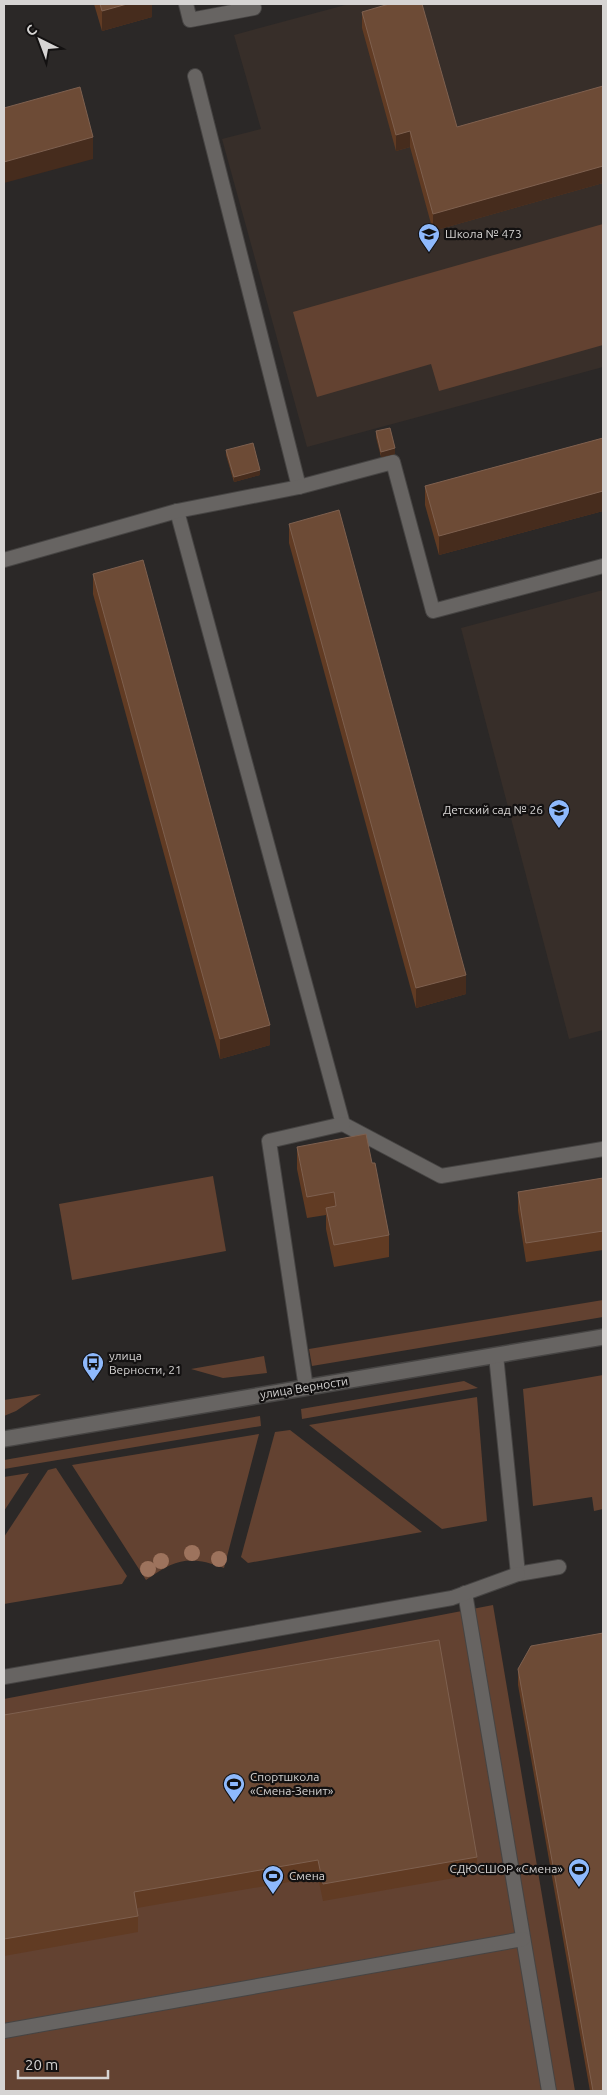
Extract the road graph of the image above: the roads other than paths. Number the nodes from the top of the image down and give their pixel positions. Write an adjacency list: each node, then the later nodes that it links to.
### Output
1 (186, 4): 2 (lane)
2 (253, 4)
3 (195, 76): 4 (lane)
4 (299, 487): 5 (lane); 7 (lane)
5 (178, 511): 6 (lane); 8 (lane)
6 (4, 560)
7 (603, 566)
8 (343, 1124): 9 (lane); 12 (lane)
9 (603, 1149)
10 (603, 1337): 11 (street, улица Верности)
11 (496, 1355): 12 (street, улица Верности); 15 (lane)
12 (306, 1388): 13 (street, улица Верности)
13 (4, 1439)
14 (559, 1567): 15 (lane)
15 (518, 1574): 16 (lane)
16 (465, 1593): 17 (lane); 18 (lane)
17 (4, 1676)
18 (523, 1939): 19 (lane); 20 (lane)
19 (4, 2031)
20 (549, 2091)

